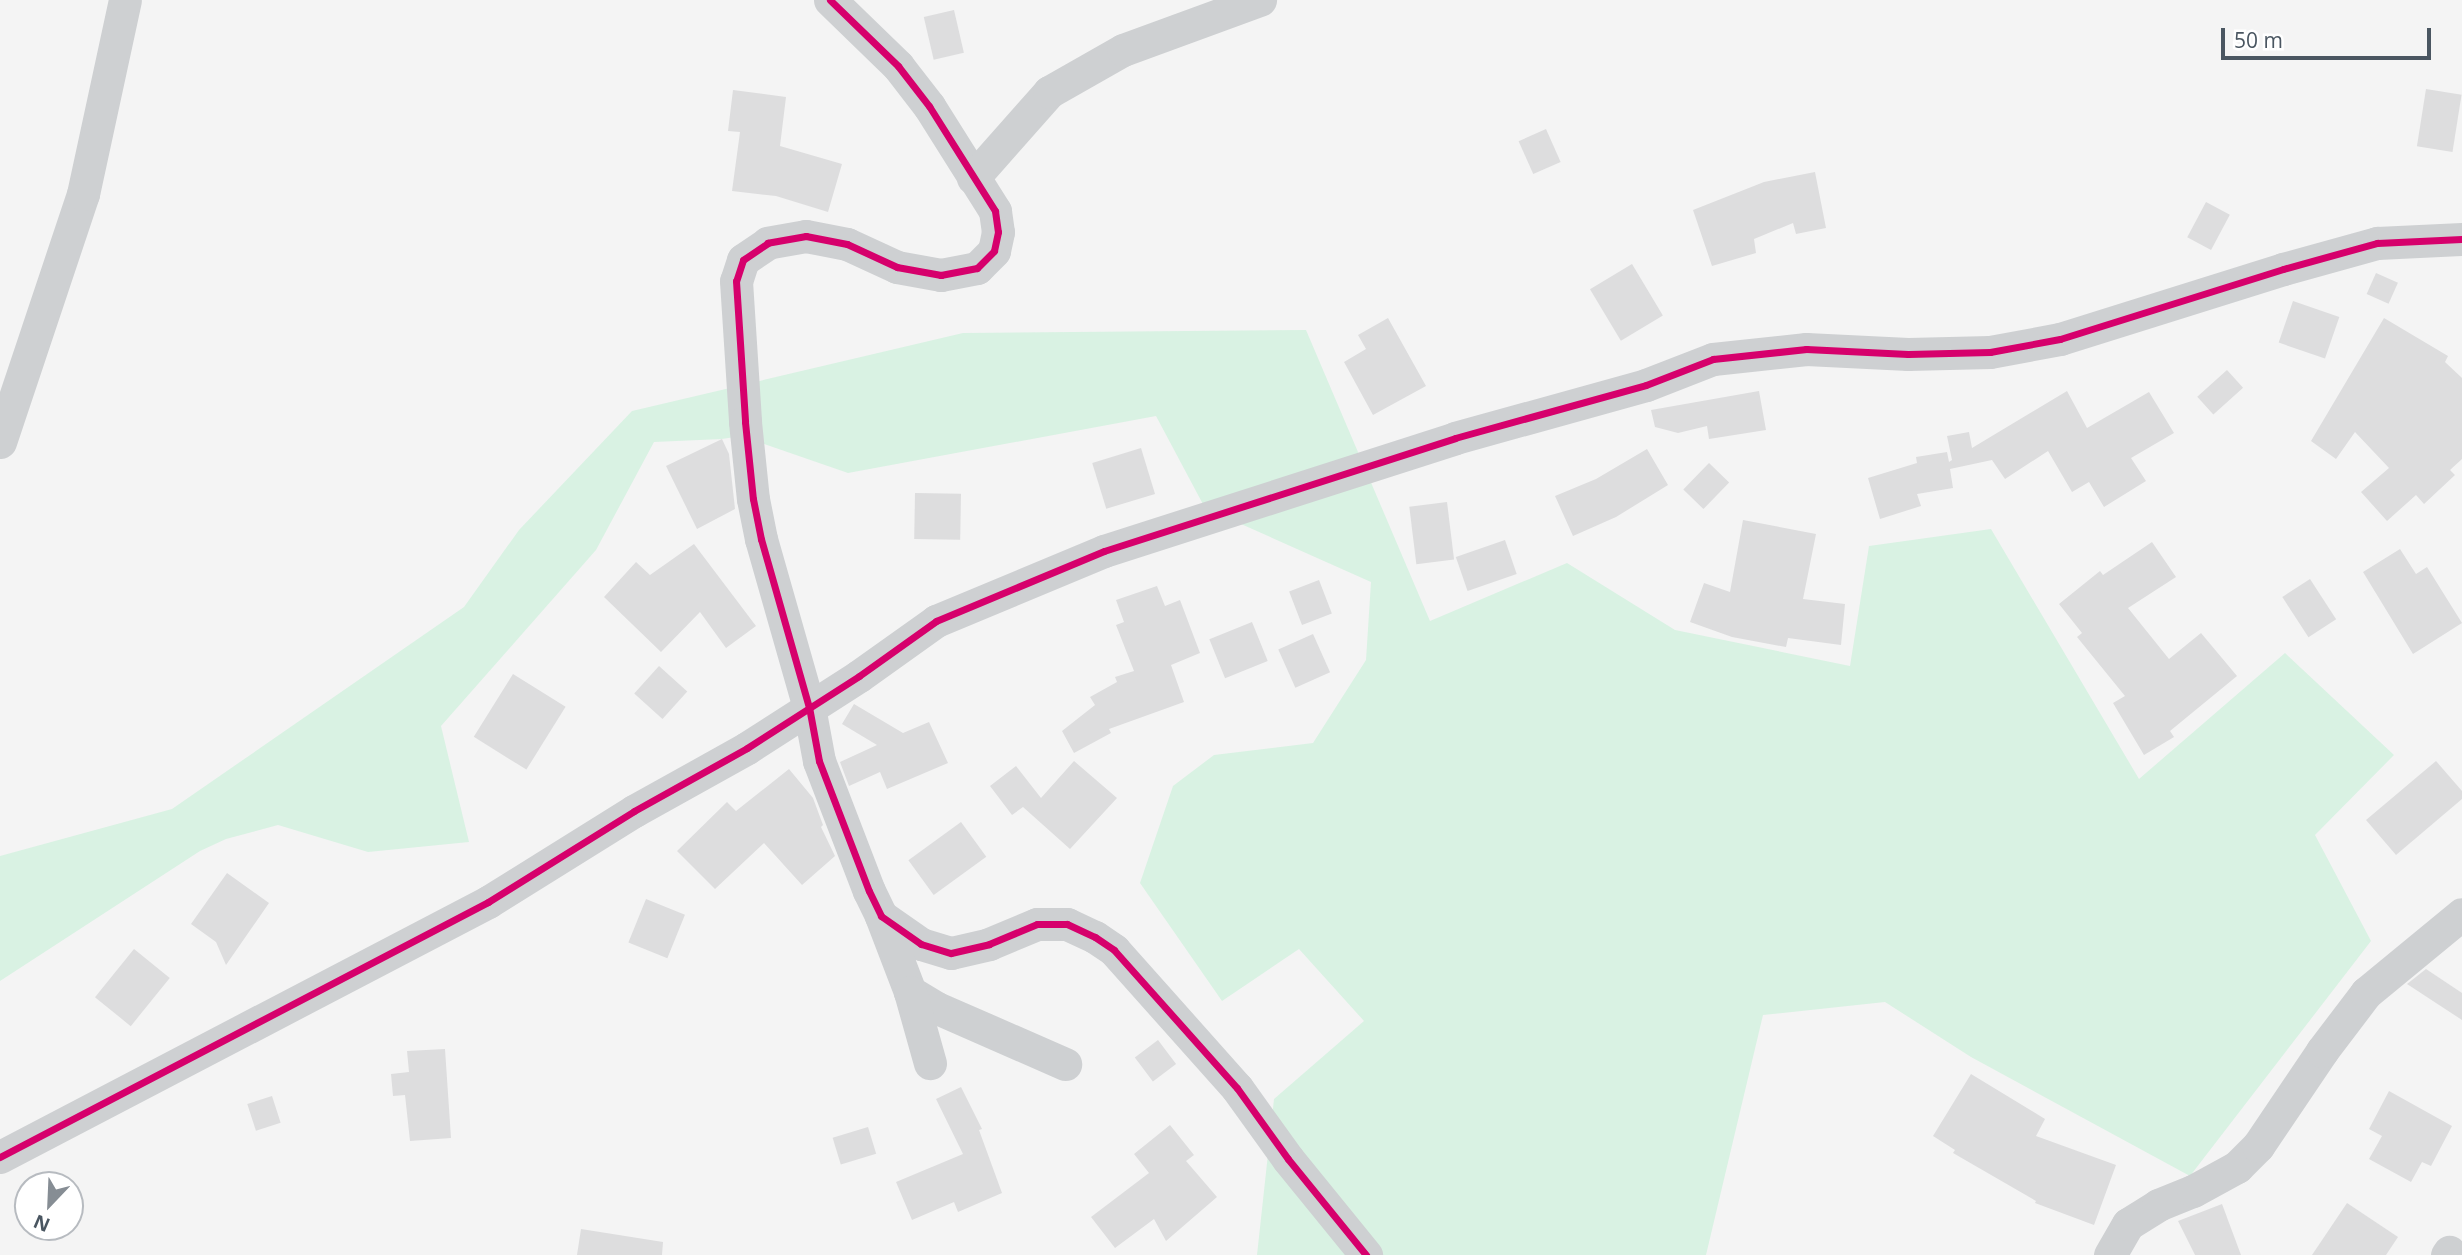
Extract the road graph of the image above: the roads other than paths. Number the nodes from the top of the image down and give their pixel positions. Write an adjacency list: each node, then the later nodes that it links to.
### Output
1 (125, 0): 6 (street)
2 (830, 0): 4 (street)
3 (1261, 0): 4 (street)
4 (973, 178): 7 (street)
5 (2462, 239): 7 (street)
6 (0, 442)
7 (808, 708): 9 (street); 13 (street)
8 (2462, 914): 15 (street)
9 (881, 916): 10 (street); 14 (street)
10 (910, 992): 11 (street); 12 (street)
11 (930, 1063)
12 (1065, 1065)
13 (0, 1157)
14 (1366, 1255)
15 (2110, 1255)

